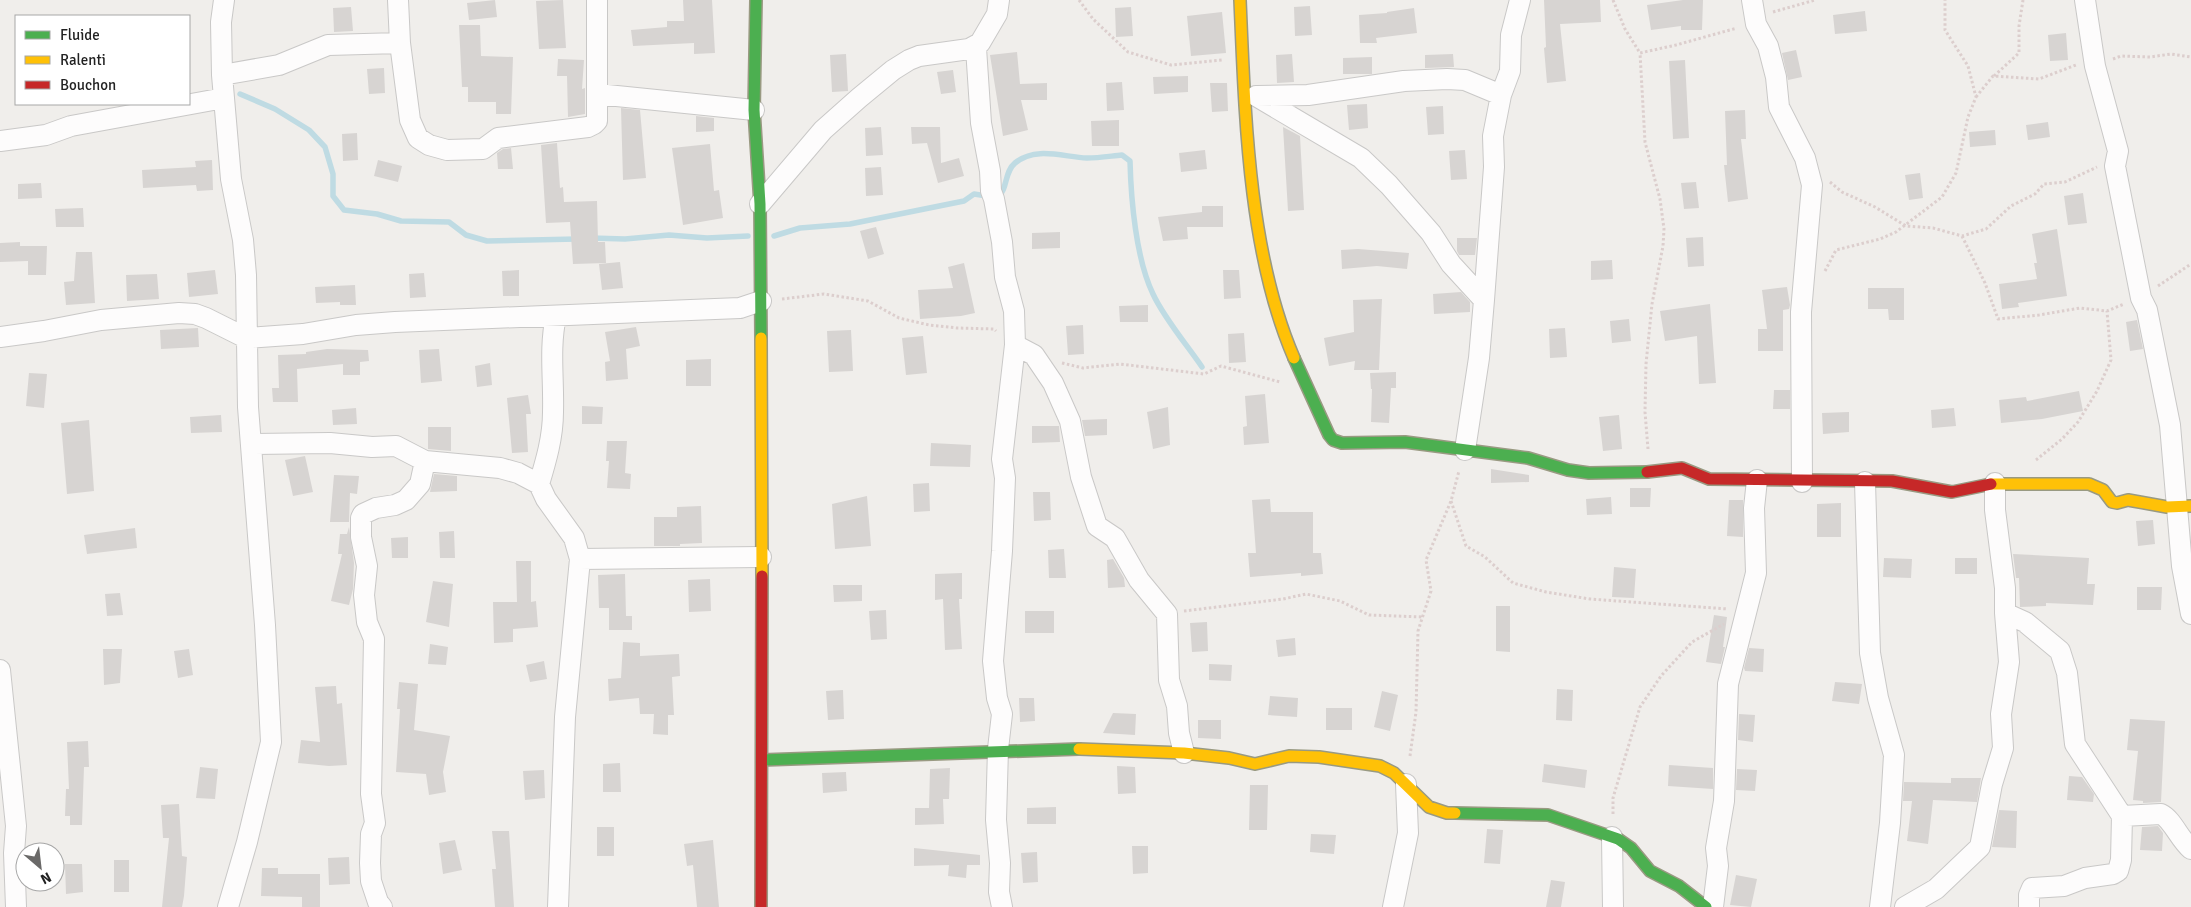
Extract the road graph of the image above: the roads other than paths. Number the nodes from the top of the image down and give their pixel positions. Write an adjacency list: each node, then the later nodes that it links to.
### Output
1 (224, 0): 12 (street)
2 (398, 0): 10 (street)
3 (597, 0): 13 (street)
4 (756, 0): 19 (main road)
5 (999, 0): 11 (street)
6 (1240, 0): 14 (main road)
7 (1520, 0): 15 (street)
8 (2085, 0): 36 (street)
9 (1754, 12): 32 (street)
10 (400, 43): 12 (street); 13 (street)
11 (976, 48): 21 (street); 27 (street)
12 (222, 75): 16 (street)
13 (597, 94): 19 (street)
14 (1250, 95): 15 (street); 22 (street); 29 (main road)
15 (1501, 95): 22 (street)
16 (224, 98): 17 (street); 26 (street)
17 (190, 104)
18 (186, 105): 20 (street)
19 (754, 110): 21 (main road)
20 (0, 141)
21 (760, 204): 23 (main road)
22 (1484, 300): 29 (street)
23 (761, 301): 24 (street); 37 (main road)
24 (556, 316): 26 (street); 35 (street)
25 (0, 337): 26 (street)
26 (246, 338): 28 (street)
27 (1015, 345): 42 (street); 43 (street)
28 (252, 444): 30 (street); 50 (street)
29 (1465, 450): 31 (main road)
30 (425, 460): 35 (street); 51 (street)
31 (1757, 480): 32 (main road); 58 (street)
32 (1802, 482): 33 (main road)
33 (1864, 482): 34 (main road); 59 (street)
34 (1995, 483): 36 (main road); 39 (street)
35 (539, 484): 38 (street)
36 (2184, 507): 40 (street)
37 (761, 557): 38 (street); 44 (main road)
38 (580, 559): 52 (street)
39 (2004, 612): 46 (street); 60 (street)
40 (2191, 614)
41 (0, 670): 49 (street)
42 (998, 749): 43 (main road); 44 (main road); 54 (street)
43 (1184, 753): 45 (main road)
44 (762, 760): 53 (main road)
45 (1406, 784): 47 (main road); 55 (street)
46 (2122, 816): 48 (street); 61 (street)
47 (1612, 837): 56 (street); 57 (main road)
48 (2191, 849)
49 (16, 907)
50 (228, 907)
51 (382, 907)
52 (558, 907)
53 (762, 907)
54 (1002, 907)
55 (1393, 907)
56 (1613, 907)
57 (1706, 907)
58 (1713, 907)
59 (1880, 907)
60 (1905, 907)
61 (2029, 907)

